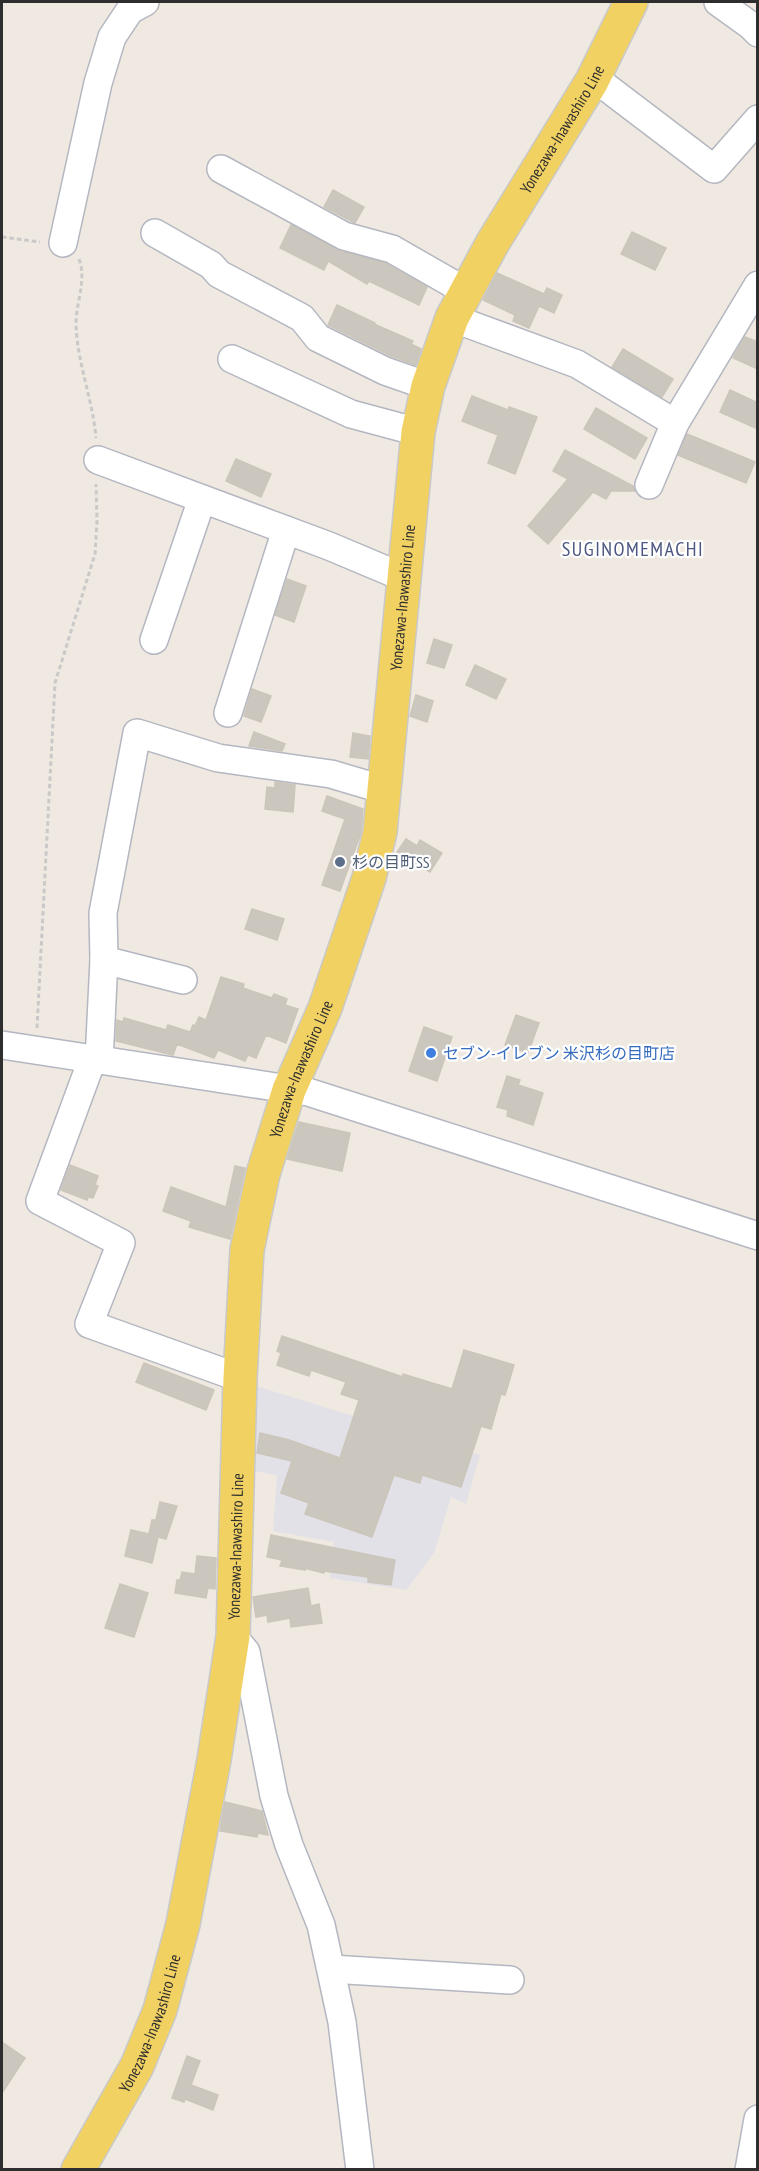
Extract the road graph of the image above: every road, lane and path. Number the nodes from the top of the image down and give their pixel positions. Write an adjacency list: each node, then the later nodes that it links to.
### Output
1 (145, 2): 10 (street)
2 (631, 2): 5 (main road, Yonezawa-Inawashiro Line)
3 (718, 2): 4 (street)
4 (758, 33)
5 (593, 77): 6 (street); 12 (main road, Yonezawa-Inawashiro Line)
6 (758, 119)
7 (221, 169): 12 (street)
8 (155, 233): 14 (street)
9 (2, 237): 10 (path)
10 (63, 243): 17 (path)
11 (758, 285): 15 (street)
12 (459, 305): 14 (main road, Yonezawa-Inawashiro Line); 15 (street)
13 (232, 359): 16 (street)
14 (428, 386): 16 (main road, Yonezawa-Inawashiro Line)
15 (675, 423): 18 (street)
16 (418, 432): 21 (main road, Yonezawa-Inawashiro Line)
17 (98, 460): 19 (street); 28 (path)
18 (650, 484)
19 (202, 499): 20 (street); 22 (street)
20 (286, 530): 21 (street); 23 (street)
21 (405, 578): 24 (main road, Yonezawa-Inawashiro Line)
22 (154, 640)
23 (228, 713)
24 (385, 790): 25 (street); 30 (main road, Yonezawa-Inawashiro Line)
25 (104, 960): 26 (street); 29 (street)
26 (183, 980)
27 (2, 1044): 28 (street)
28 (36, 1051): 29 (street)
29 (96, 1060): 30 (street); 32 (street)
30 (289, 1090): 31 (street); 32 (main road, Yonezawa-Inawashiro Line)
31 (758, 1236)
32 (240, 1378): 33 (main road, Yonezawa-Inawashiro Line)
33 (233, 1636): 34 (street); 37 (main road, Yonezawa-Inawashiro Line)
34 (331, 1969): 35 (street); 38 (street)
35 (510, 1980)
36 (758, 2119): 39 (street)
37 (78, 2169)
38 (360, 2169)
39 (749, 2169)

